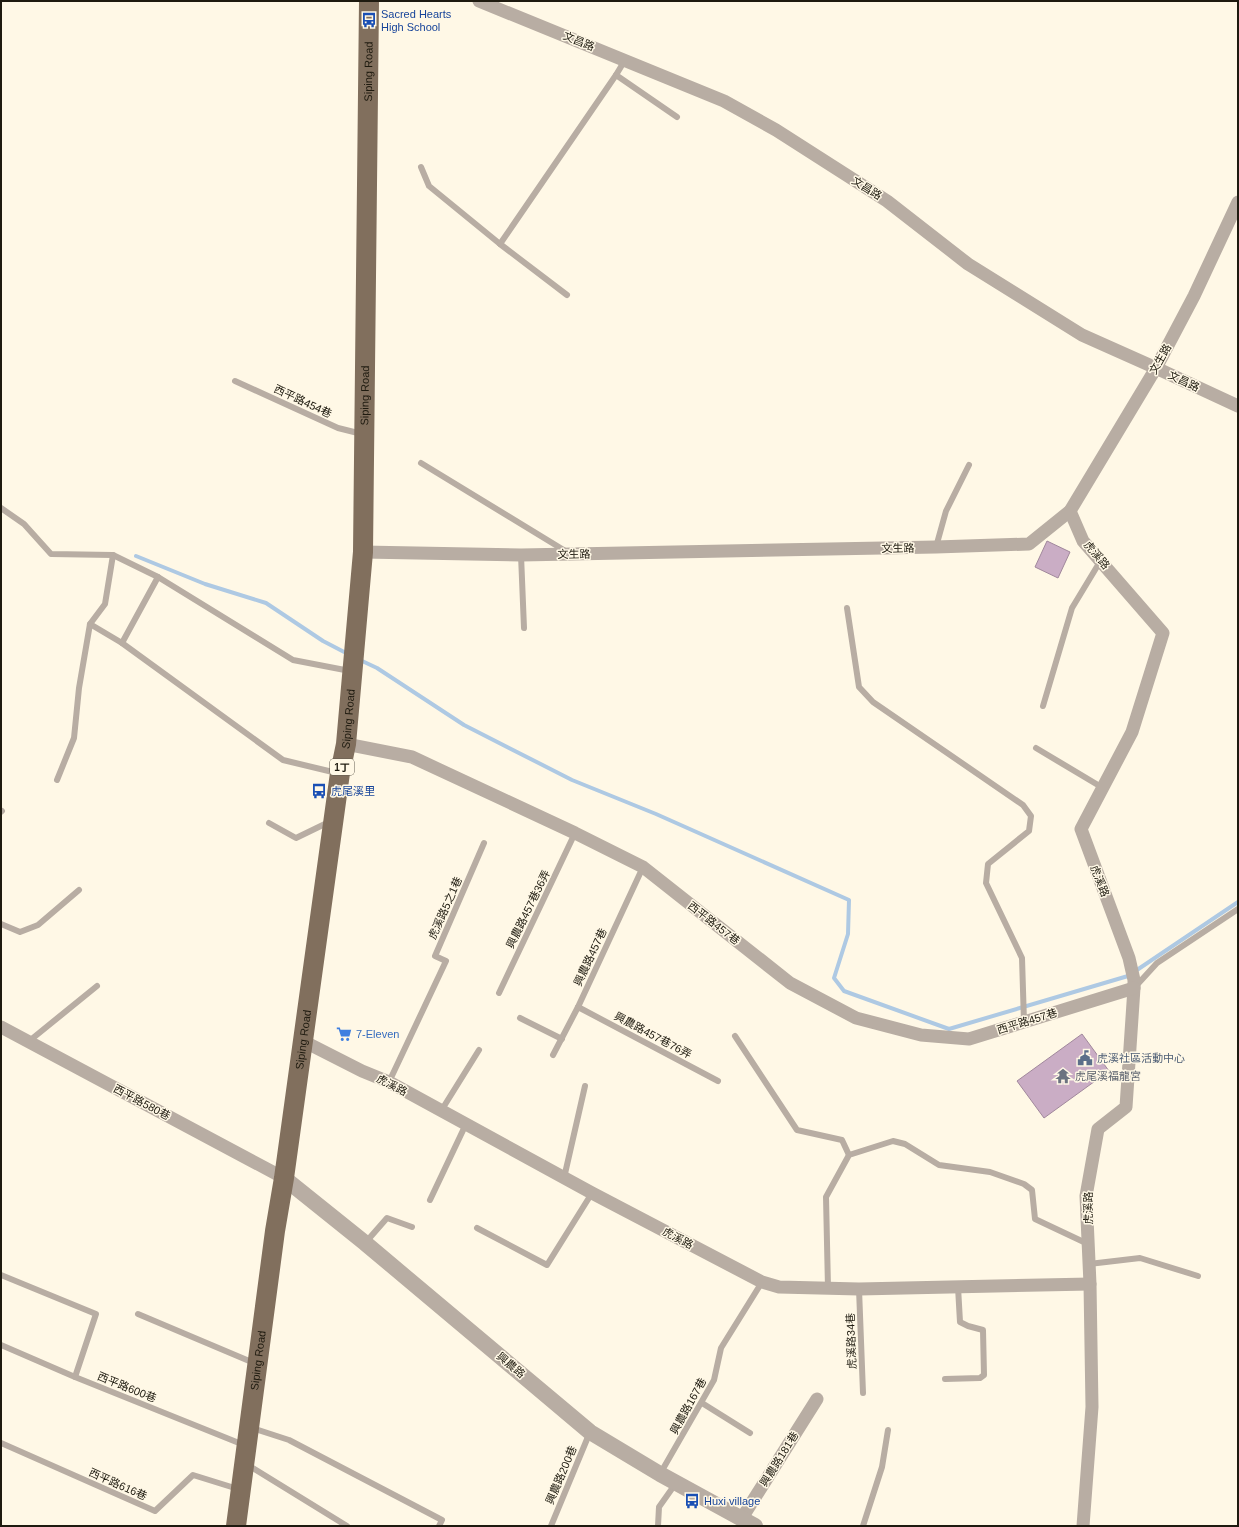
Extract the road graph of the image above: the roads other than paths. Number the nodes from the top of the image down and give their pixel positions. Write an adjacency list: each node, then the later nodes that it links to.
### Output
1 (369, 1): 13 (main road, Siping Road / 1丁)
2 (479, 1): 3 (street, 文昌路)
3 (625, 60): 4 (lane); 10 (street, 文昌路)
4 (616, 75): 5 (lane); 8 (lane)
5 (677, 117)
6 (421, 167): 8 (lane)
7 (1238, 202): 10 (street, 文生路)
8 (500, 244): 9 (lane)
9 (567, 295)
10 (1156, 368): 12 (street, 文昌路); 17 (street, 文生路)
11 (235, 382): 13 (lane, 西平路454巷)
12 (1238, 406)
13 (364, 435): 19 (main road, Siping Road / 1丁)
14 (421, 463): 20 (lane)
15 (969, 465): 18 (lane)
16 (1, 508): 21 (lane)
17 (1070, 511): 18 (street, 文生路); 23 (street, 虎溪路)
18 (936, 547): 20 (street, 文生路)
19 (363, 552): 22 (street, 文生路); 29 (main road, Siping Road / 1丁)
20 (571, 554): 22 (street, 文生路)
21 (113, 555): 24 (lane); 26 (lane)
22 (521, 555): 27 (lane)
23 (1101, 560): 30 (lane); 35 (street, 虎溪路)
24 (158, 577): 28 (lane); 29 (lane)
25 (846, 608): 49 (lane)
26 (90, 624): 28 (lane); 34 (lane)
27 (524, 628)
28 (122, 643): 33 (lane)
29 (353, 672): 31 (main road, Siping Road / 1丁)
30 (1043, 706)
31 (346, 744): 33 (main road, Siping Road / 1丁); 38 (street, 西平路457巷)
32 (1036, 748): 35 (lane)
33 (340, 773): 36 (main road, Siping Road / 1丁)
34 (57, 780)
35 (1103, 788): 44 (street, 虎溪路)
36 (334, 819): 37 (lane); 53 (main road, Siping Road / 1丁)
37 (269, 823)
38 (575, 834): 40 (street, 西平路457巷); 46 (lane, 興農路457巷36弄)
39 (484, 843): 58 (lane, 虎溪路5之1巷)
40 (643, 867): 47 (lane, 興農路457巷); 49 (street, 西平路457巷)
41 (79, 890): 43 (lane)
42 (1238, 909): 44 (lane)
43 (1, 924)
44 (1134, 984): 49 (street, 西平路457巷); 70 (street, 虎溪路)
45 (96, 986): 54 (lane)
46 (499, 993)
47 (578, 1007): 52 (lane, 興農路457巷); 57 (lane, 興農路457巷76弄)
48 (520, 1018): 52 (lane)
49 (1024, 1022)
50 (1, 1027): 54 (street, 西平路580巷)
51 (735, 1036): 62 (lane)
52 (562, 1039): 56 (lane, 興農路457巷)
53 (303, 1041): 58 (street, 虎溪路); 63 (main road, Siping Road / 1丁)
54 (28, 1042): 63 (street, 西平路580巷)
55 (479, 1050): 60 (lane)
56 (553, 1056)
57 (718, 1081)
58 (389, 1082): 60 (street, 虎溪路)
59 (585, 1086): 64 (lane)
60 (441, 1111): 61 (street, 虎溪路)
61 (466, 1124): 64 (street, 虎溪路); 66 (lane)
62 (849, 1155): 70 (lane); 77 (lane)
63 (284, 1178): 69 (street, 興農路); 81 (main road, Siping Road / 1丁)
64 (564, 1178): 65 (street, 虎溪路)
65 (592, 1193): 68 (lane); 74 (street, 虎溪路)
66 (430, 1200)
67 (412, 1227): 69 (lane)
68 (477, 1228)
69 (365, 1243): 88 (street, 興農路)
70 (1088, 1244): 71 (street, 虎溪路)
71 (1089, 1264): 73 (lane); 75 (street, 虎溪路)
72 (1, 1275): 82 (lane)
73 (1198, 1276)
74 (762, 1282): 77 (street, 虎溪路); 86 (lane, 興農路167巷)
75 (1090, 1284): 76 (street, 虎溪路); 102 (street, 虎溪路)
76 (958, 1287): 78 (street, 虎溪路); 83 (lane)
77 (828, 1288): 78 (street, 虎溪路)
78 (859, 1289): 84 (lane, 虎溪路34巷)
79 (138, 1314): 81 (lane)
80 (1, 1345): 82 (lane, 西平路600巷)
81 (258, 1365): 91 (main road, Siping Road / 1丁)
82 (75, 1377): 91 (lane, 西平路600巷)
83 (945, 1379)
84 (863, 1393)
85 (817, 1399): 95 (street, 興農路181巷)
86 (702, 1403): 89 (lane); 92 (lane, 興農路167巷)
87 (888, 1430): 101 (lane)
88 (590, 1432): 92 (street, 興農路); 99 (lane, 興農路200巷)
89 (750, 1433)
90 (1, 1443): 94 (lane, 西平路616巷)
91 (247, 1445): 94 (main road, Siping Road / 1丁); 97 (lane); 98 (lane)
92 (660, 1474): 93 (street, 興農路)
93 (676, 1483): 95 (street, 興農路); 100 (lane)
94 (242, 1490): 96 (main road, Siping Road / 1丁)
95 (749, 1522)
96 (236, 1526)
97 (347, 1526)
98 (439, 1526)
99 (551, 1526)
100 (658, 1526)
101 (863, 1526)
102 (1083, 1526)

